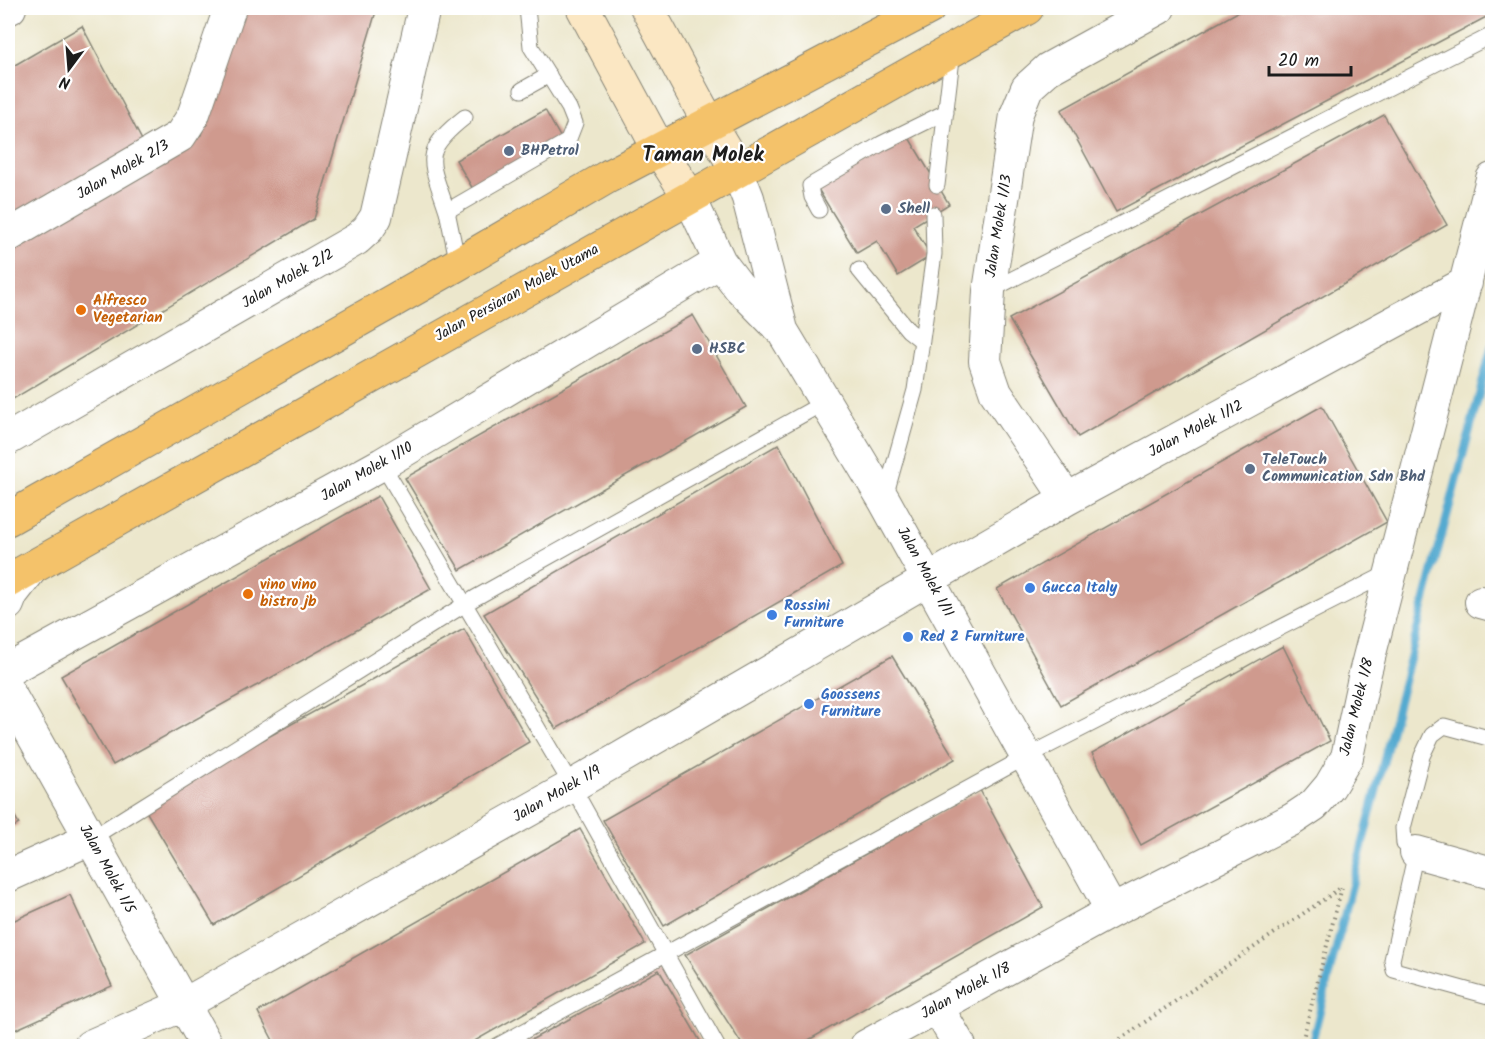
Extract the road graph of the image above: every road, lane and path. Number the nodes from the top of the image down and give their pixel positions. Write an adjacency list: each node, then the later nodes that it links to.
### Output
1 (230, 8): 24 (street, Jalan Molek 2/3)
2 (424, 8): 33 (street, Jalan Molek 2/2)
3 (527, 8): 11 (lane)
4 (583, 8): 16 (main road)
5 (646, 8): 15 (main road)
6 (929, 8): 15 (main road)
7 (1026, 8): 10 (main road, Jalan Persiaran Molek Utama)
8 (1159, 8): 29 (street, Jalan Molek 1/13)
9 (1492, 35): 29 (lane)
10 (953, 50): 13 (lane); 17 (main road, Jalan Persiaran Molek Utama)
11 (549, 75): 12 (lane); 22 (lane)
12 (522, 90)
13 (946, 112): 19 (lane); 21 (lane)
14 (465, 117): 22 (lane)
15 (709, 123): 16 (main road); 17 (main road)
16 (660, 151): 20 (main road); 26 (main road)
17 (737, 170): 20 (main road, Jalan Persiaran Molek Utama); 30 (street, Jalan Molek 1/11)
18 (1492, 179): 28 (street, Jalan Molek 1/8)
19 (937, 185)
20 (689, 196): 25 (street, Jalan Molek 1/11); 39 (main road, Jalan Persiaran Molek Utama)
21 (819, 210)
22 (447, 211): 26 (lane)
23 (933, 214): 31 (lane)
24 (8, 236)
25 (720, 262): 30 (street, Jalan Molek 1/11); 34 (street, Jalan Molek 1/10)
26 (459, 264): 37 (main road)
27 (860, 270): 31 (lane)
28 (1466, 283): 35 (street, Jalan Molek 1/12); 38 (street, Jalan Molek 1/8)
29 (989, 291): 35 (street, Jalan Molek 1/13)
30 (783, 332): 32 (street, Jalan Molek 1/11)
31 (922, 341): 36 (lane)
32 (825, 402): 36 (street, Jalan Molek 1/11); 42 (lane)
33 (8, 439)
34 (382, 464): 42 (lane); 43 (street, Jalan Molek 1/10)
35 (1067, 499): 40 (street, Jalan Molek 1/12)
36 (884, 500): 40 (street, Jalan Molek 1/11)
37 (8, 519)
38 (1391, 572): 46 (lane); 52 (street, Jalan Molek 1/8)
39 (20, 574): 41 (street)
40 (929, 579): 46 (street, Jalan Molek 1/11); 47 (street, Jalan Molek 1/9)
41 (8, 604)
42 (465, 604): 47 (lane); 48 (lane)
43 (8, 670)
44 (8, 691): 48 (street, Jalan Molek 1/5)
45 (1492, 739): 49 (lane)
46 (1026, 758): 52 (street, Jalan Molek 1/11); 53 (lane)
47 (572, 786): 53 (lane); 55 (street, Jalan Molek 1/9)
48 (90, 839): 51 (street); 55 (street, Jalan Molek 1/5)
49 (1416, 852): 50 (street); 54 (lane)
50 (1492, 873)
51 (8, 876)
52 (1112, 910): 56 (street, Jalan Molek 1/8)
53 (667, 955): 59 (lane); 60 (lane)
54 (1492, 997)
55 (183, 1005): 57 (street, Jalan Molek 1/9); 58 (street, Jalan Molek 1/5)
56 (938, 1007): 61 (street, Jalan Molek 1/8); 62 (street)
57 (90, 1047)
58 (207, 1047)
59 (497, 1047)
60 (717, 1047)
61 (866, 1047)
62 (960, 1047)
63 (1110, 1047): 64 (path)
64 (1301, 1047)

